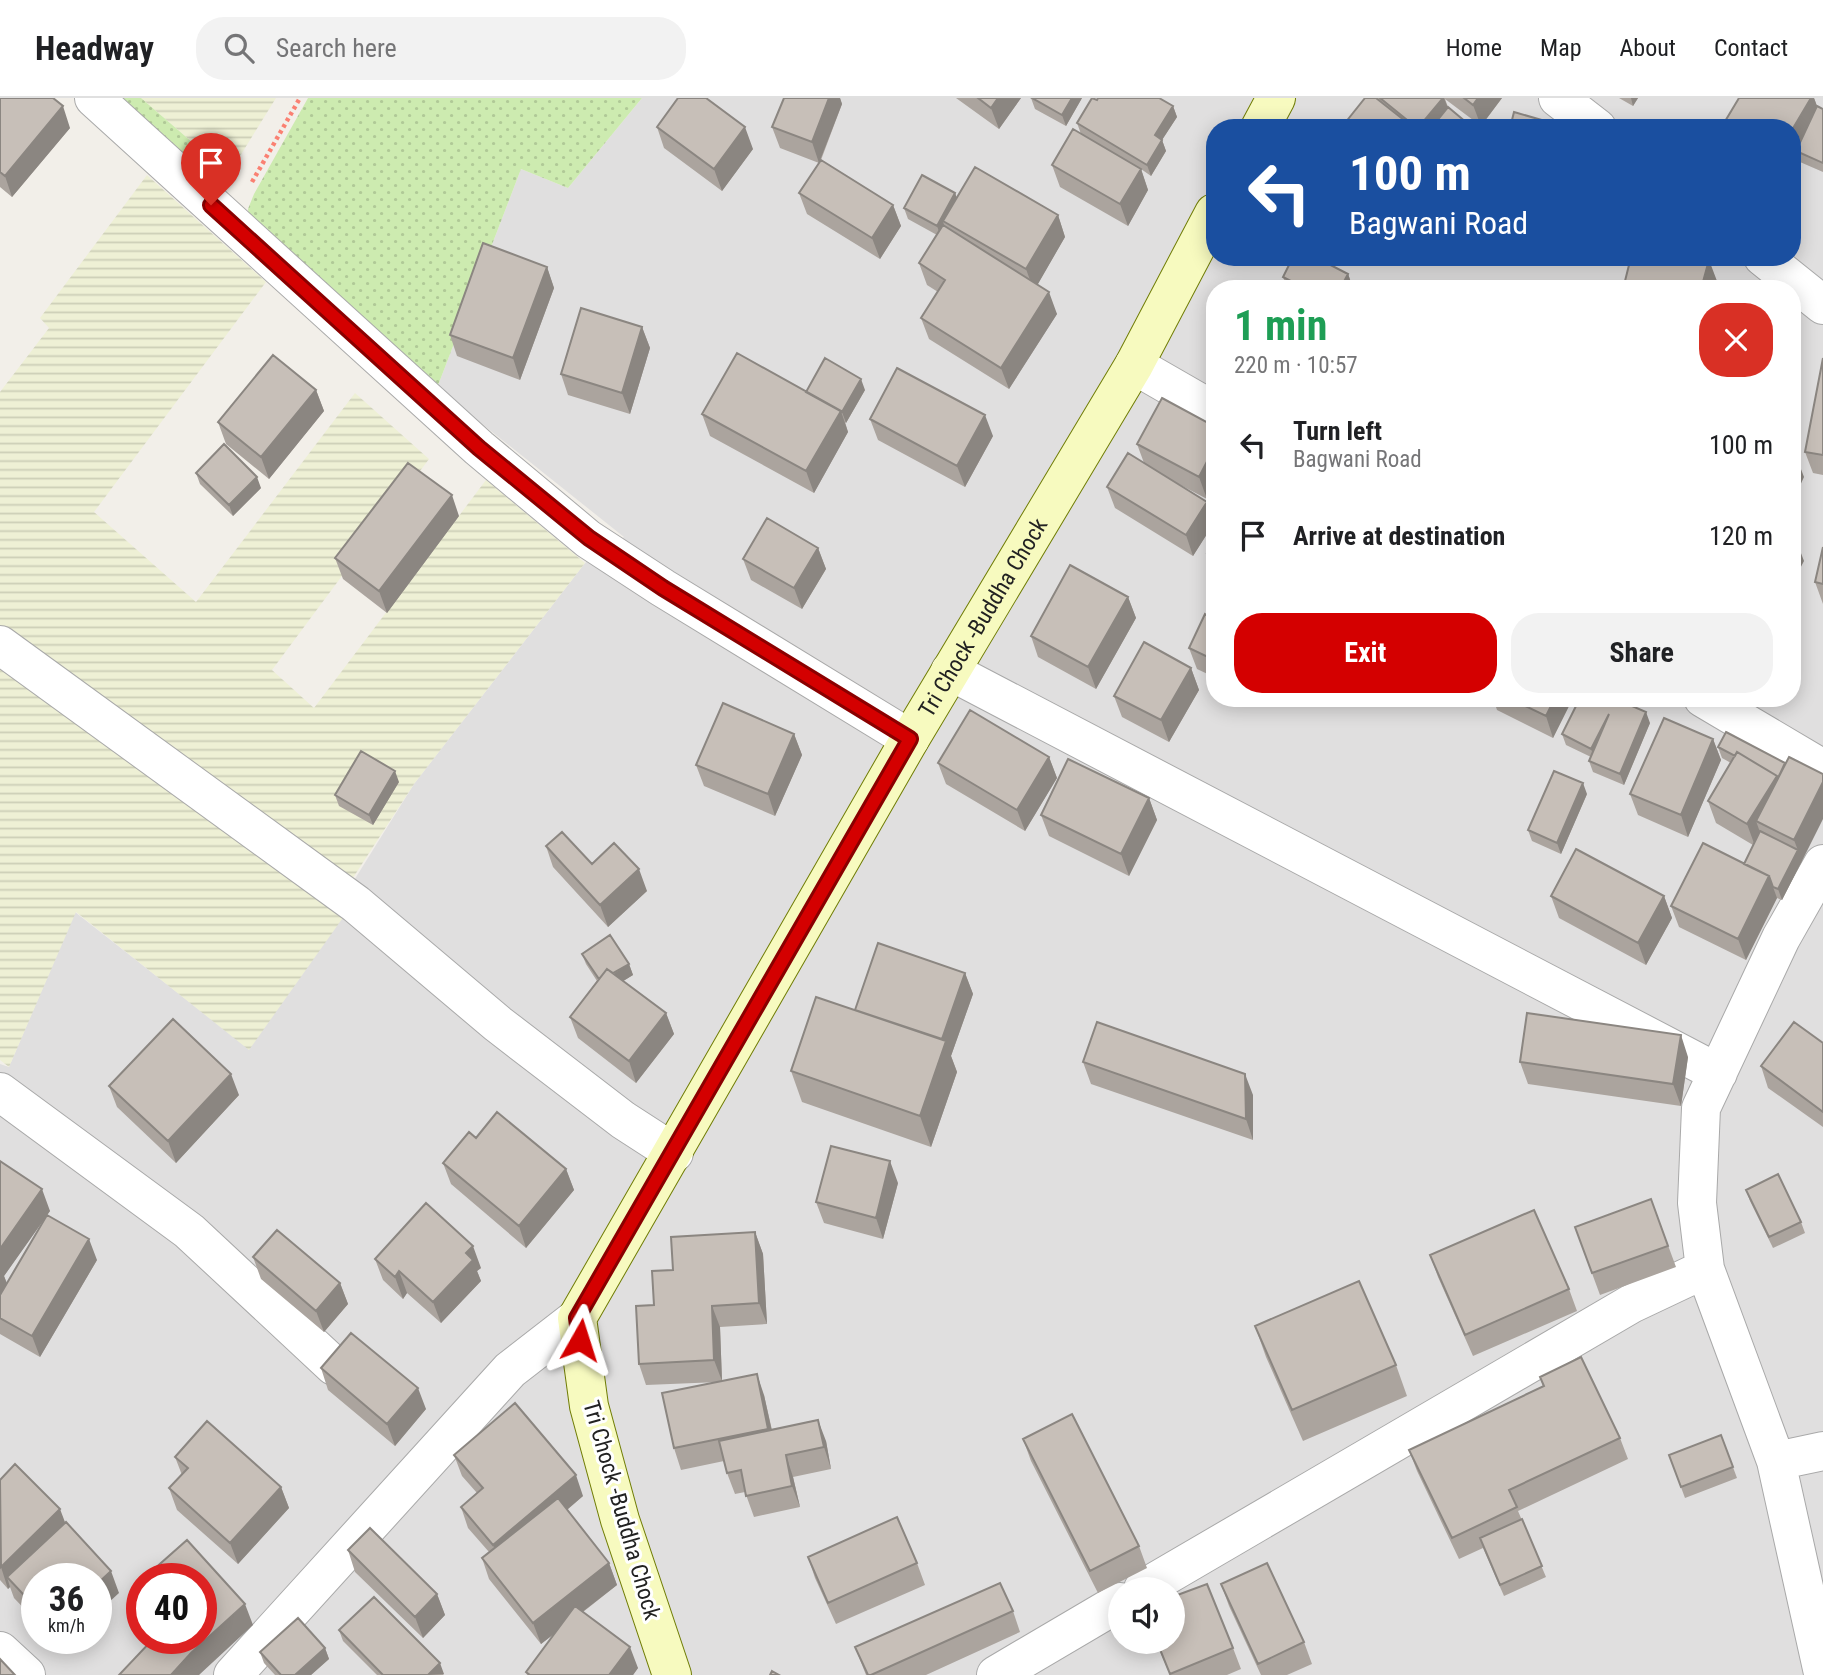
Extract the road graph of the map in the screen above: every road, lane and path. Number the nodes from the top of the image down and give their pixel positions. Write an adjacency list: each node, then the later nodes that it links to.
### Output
1 (93, 98): 7 (street)
2 (300, 98): 7 (path)
3 (1276, 98): 5 (street)
4 (1558, 98): 6 (street)
5 (1265, 119)
6 (1585, 119)
7 (231, 223): 18 (street)
8 (1206, 228): 13 (street, Tri Chock -Buddha Chock)
9 (1774, 266): 10 (street)
10 (1792, 280)
11 (1801, 287): 12 (street)
12 (1823, 305)
13 (1134, 365): 14 (street); 16 (street, Tri Chock -Buddha Chock)
14 (1206, 406)
15 (0, 645): 23 (street)
16 (950, 671): 18 (street, Tri Chock -Buddha Chock); 21 (street)
17 (1718, 707): 19 (street)
18 (910, 739): 23 (street, Tri Chock -Buddha Chock)
19 (1823, 769)
20 (1823, 864): 21 (street)
21 (1718, 1073): 24 (street)
22 (0, 1092): 26 (street)
23 (674, 1153): 25 (street, Tri Chock -Buddha Chock)
24 (1705, 1269): 28 (street); 29 (street)
25 (577, 1318): 34 (street); 35 (street, Tri Chock -Buddha Chock)
26 (334, 1366)
27 (1823, 1451): 28 (street)
28 (1776, 1461): 32 (street)
29 (1164, 1577)
30 (1108, 1609): 36 (street)
31 (0, 1651): 33 (street)
32 (1823, 1673)
33 (26, 1675)
34 (233, 1675)
35 (672, 1675)
36 (996, 1675)

